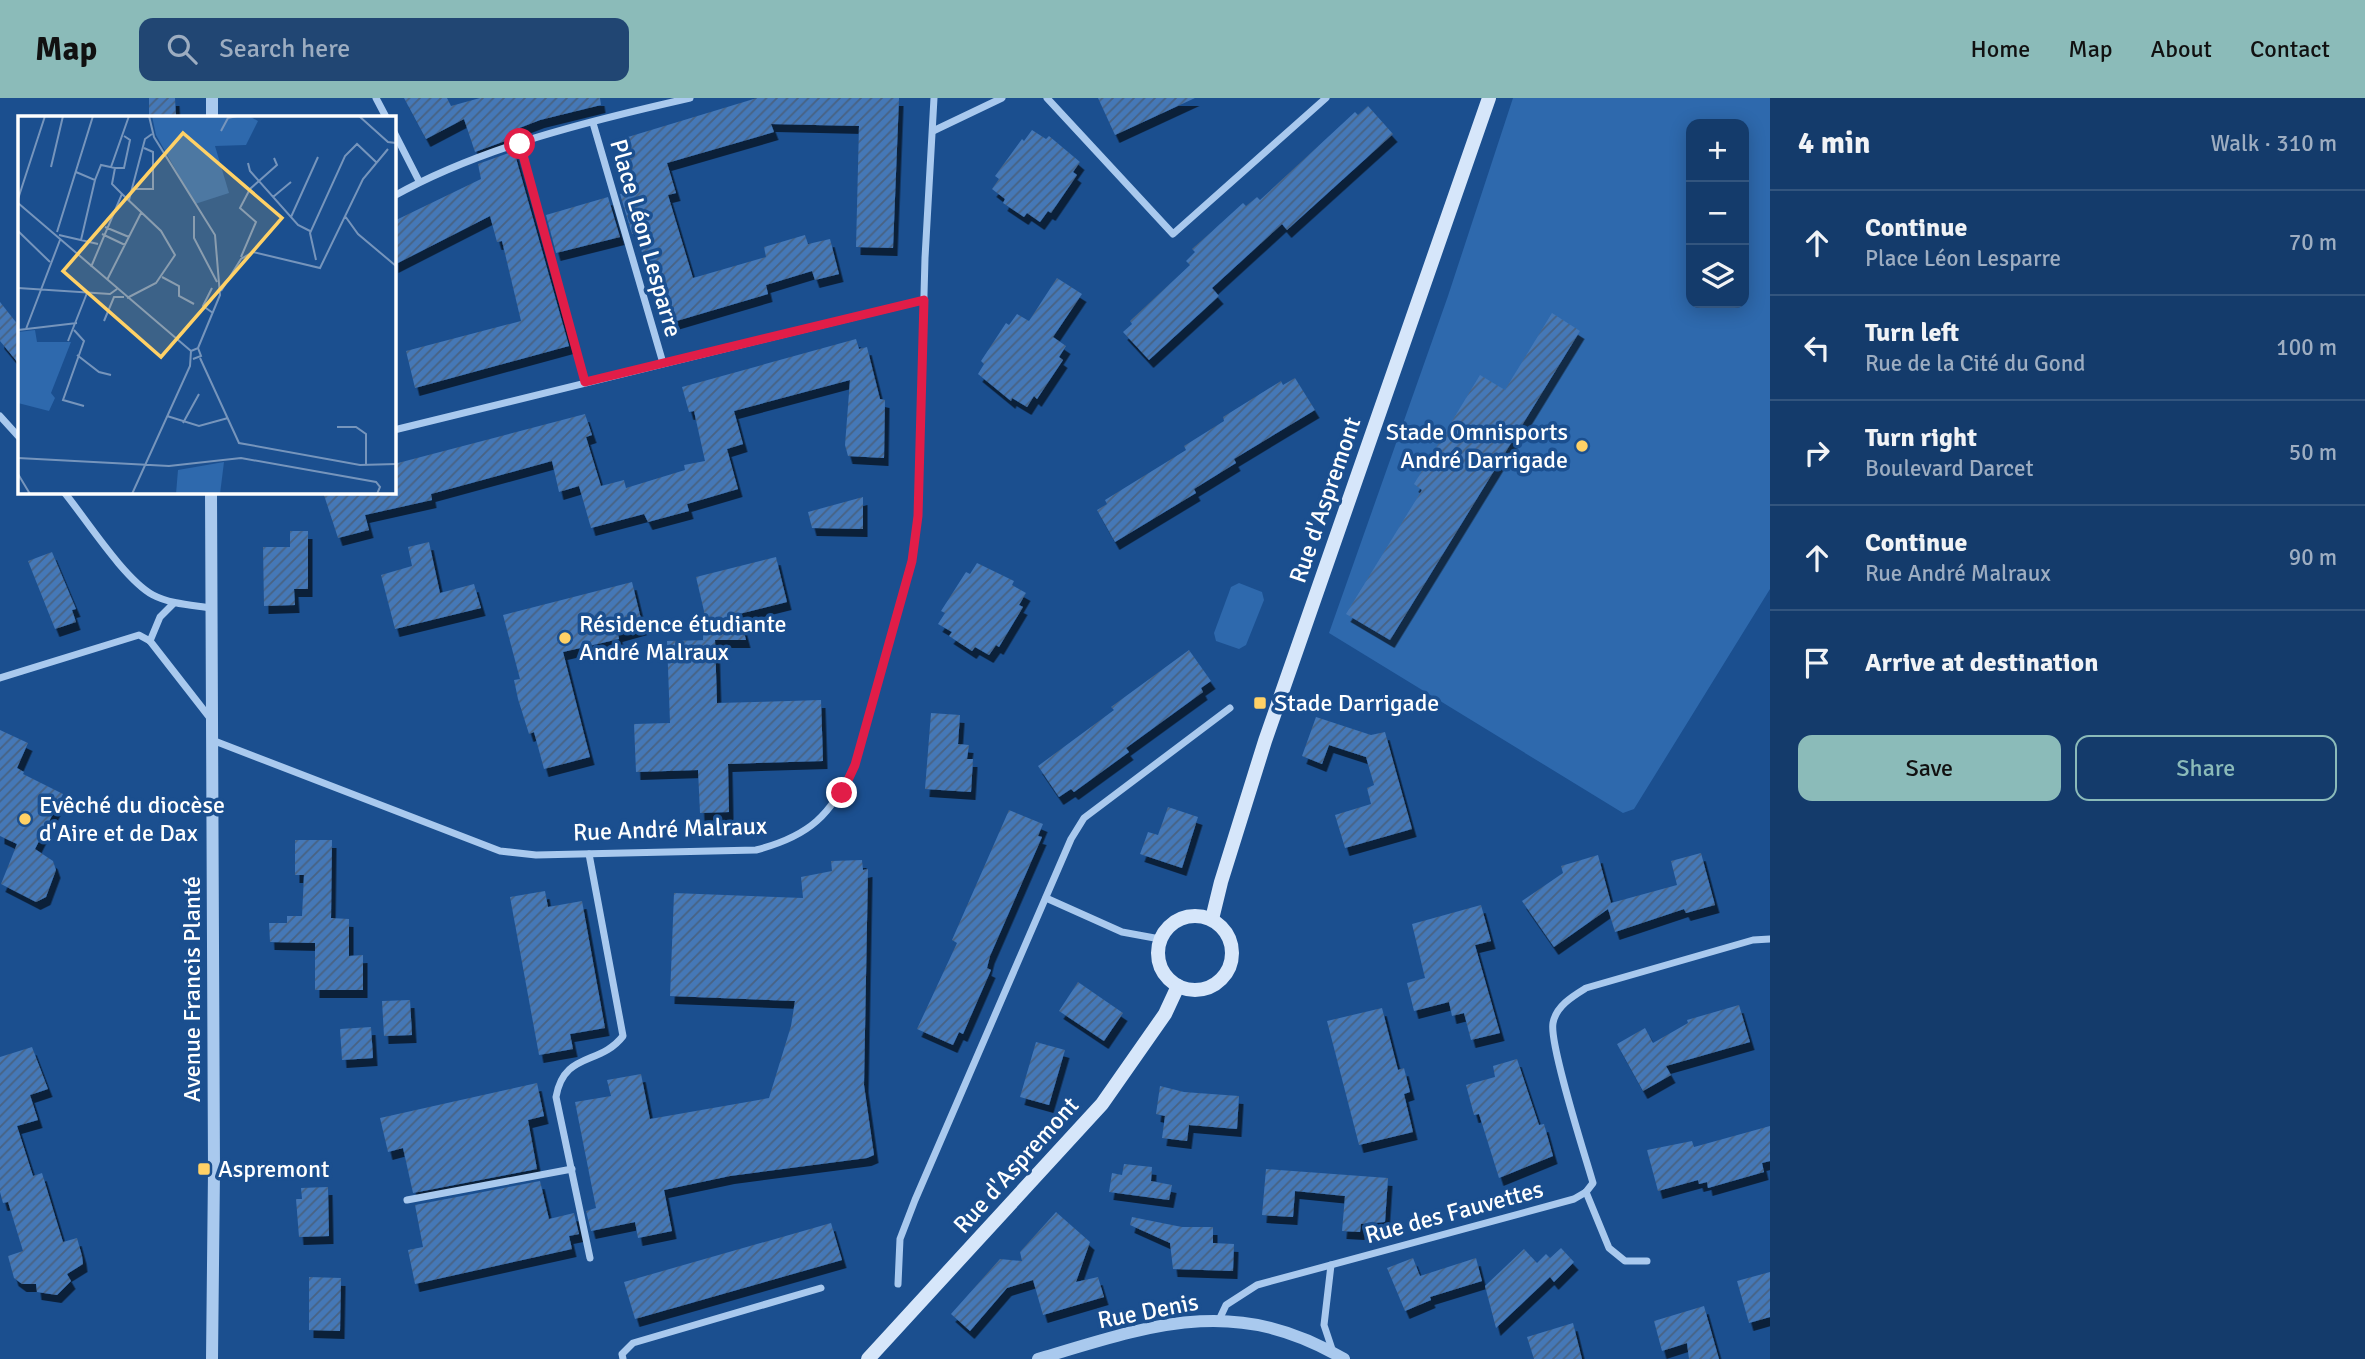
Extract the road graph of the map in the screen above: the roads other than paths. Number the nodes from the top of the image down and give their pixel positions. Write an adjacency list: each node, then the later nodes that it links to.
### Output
1 (212, 98): 9 (street)
2 (376, 98): 10 (street)
3 (690, 98): 11 (street)
4 (934, 98): 12 (street, Rue André Malraux)
5 (1002, 98): 12 (street)
6 (1047, 98): 7 (street)
7 (1326, 98)
8 (1489, 98): 34 (main road, Rue d'Aspremont)
9 (212, 116)
10 (385, 116)
11 (593, 123): 14 (street); 18 (street, Place Léon Lesparre)
12 (933, 131): 17 (street, Rue André Malraux)
13 (396, 136): 15 (street)
14 (520, 144): 15 (street); 19 (street)
15 (419, 181): 16 (street)
16 (396, 195)
17 (924, 300): 18 (street); 32 (street, Rue André Malraux)
18 (663, 363): 19 (street)
19 (585, 382): 21 (street)
20 (0, 416): 22 (street)
21 (396, 429)
22 (18, 436)
23 (66, 494): 25 (street)
24 (211, 494): 26 (street, Avenue Francis Planté)
25 (174, 603): 26 (street); 27 (street)
26 (211, 608): 30 (street, Avenue Francis Planté)
27 (150, 640): 28 (street); 30 (street)
28 (0, 678)
29 (1230, 708): 33 (street)
30 (211, 719): 31 (street, Avenue Francis Planté)
31 (211, 740): 32 (street, Rue André Malraux); 48 (street, Avenue Francis Planté)
32 (589, 853): 38 (street)
33 (1046, 898): 35 (street); 44 (street)
34 (1212, 919): 35 (main road); 37 (main road)
35 (1160, 939): 37 (main road)
36 (1770, 939): 39 (street)
37 (1178, 986): 50 (main road, Rue d'Aspremont)
38 (572, 1168): 40 (street); 41 (street)
39 (1586, 1192): 42 (street); 43 (street, Rue des Fauvettes)
40 (407, 1200)
41 (590, 1258)
42 (1647, 1261)
43 (1331, 1265): 46 (street, Rue des Fauvettes); 47 (street)
44 (898, 1284)
45 (821, 1288): 49 (street)
46 (1219, 1320): 47 (street, Rue Denis); 51 (street, Rue Denis)
47 (1338, 1356)
48 (212, 1359)
49 (623, 1359)
50 (868, 1359)
51 (1038, 1359)

